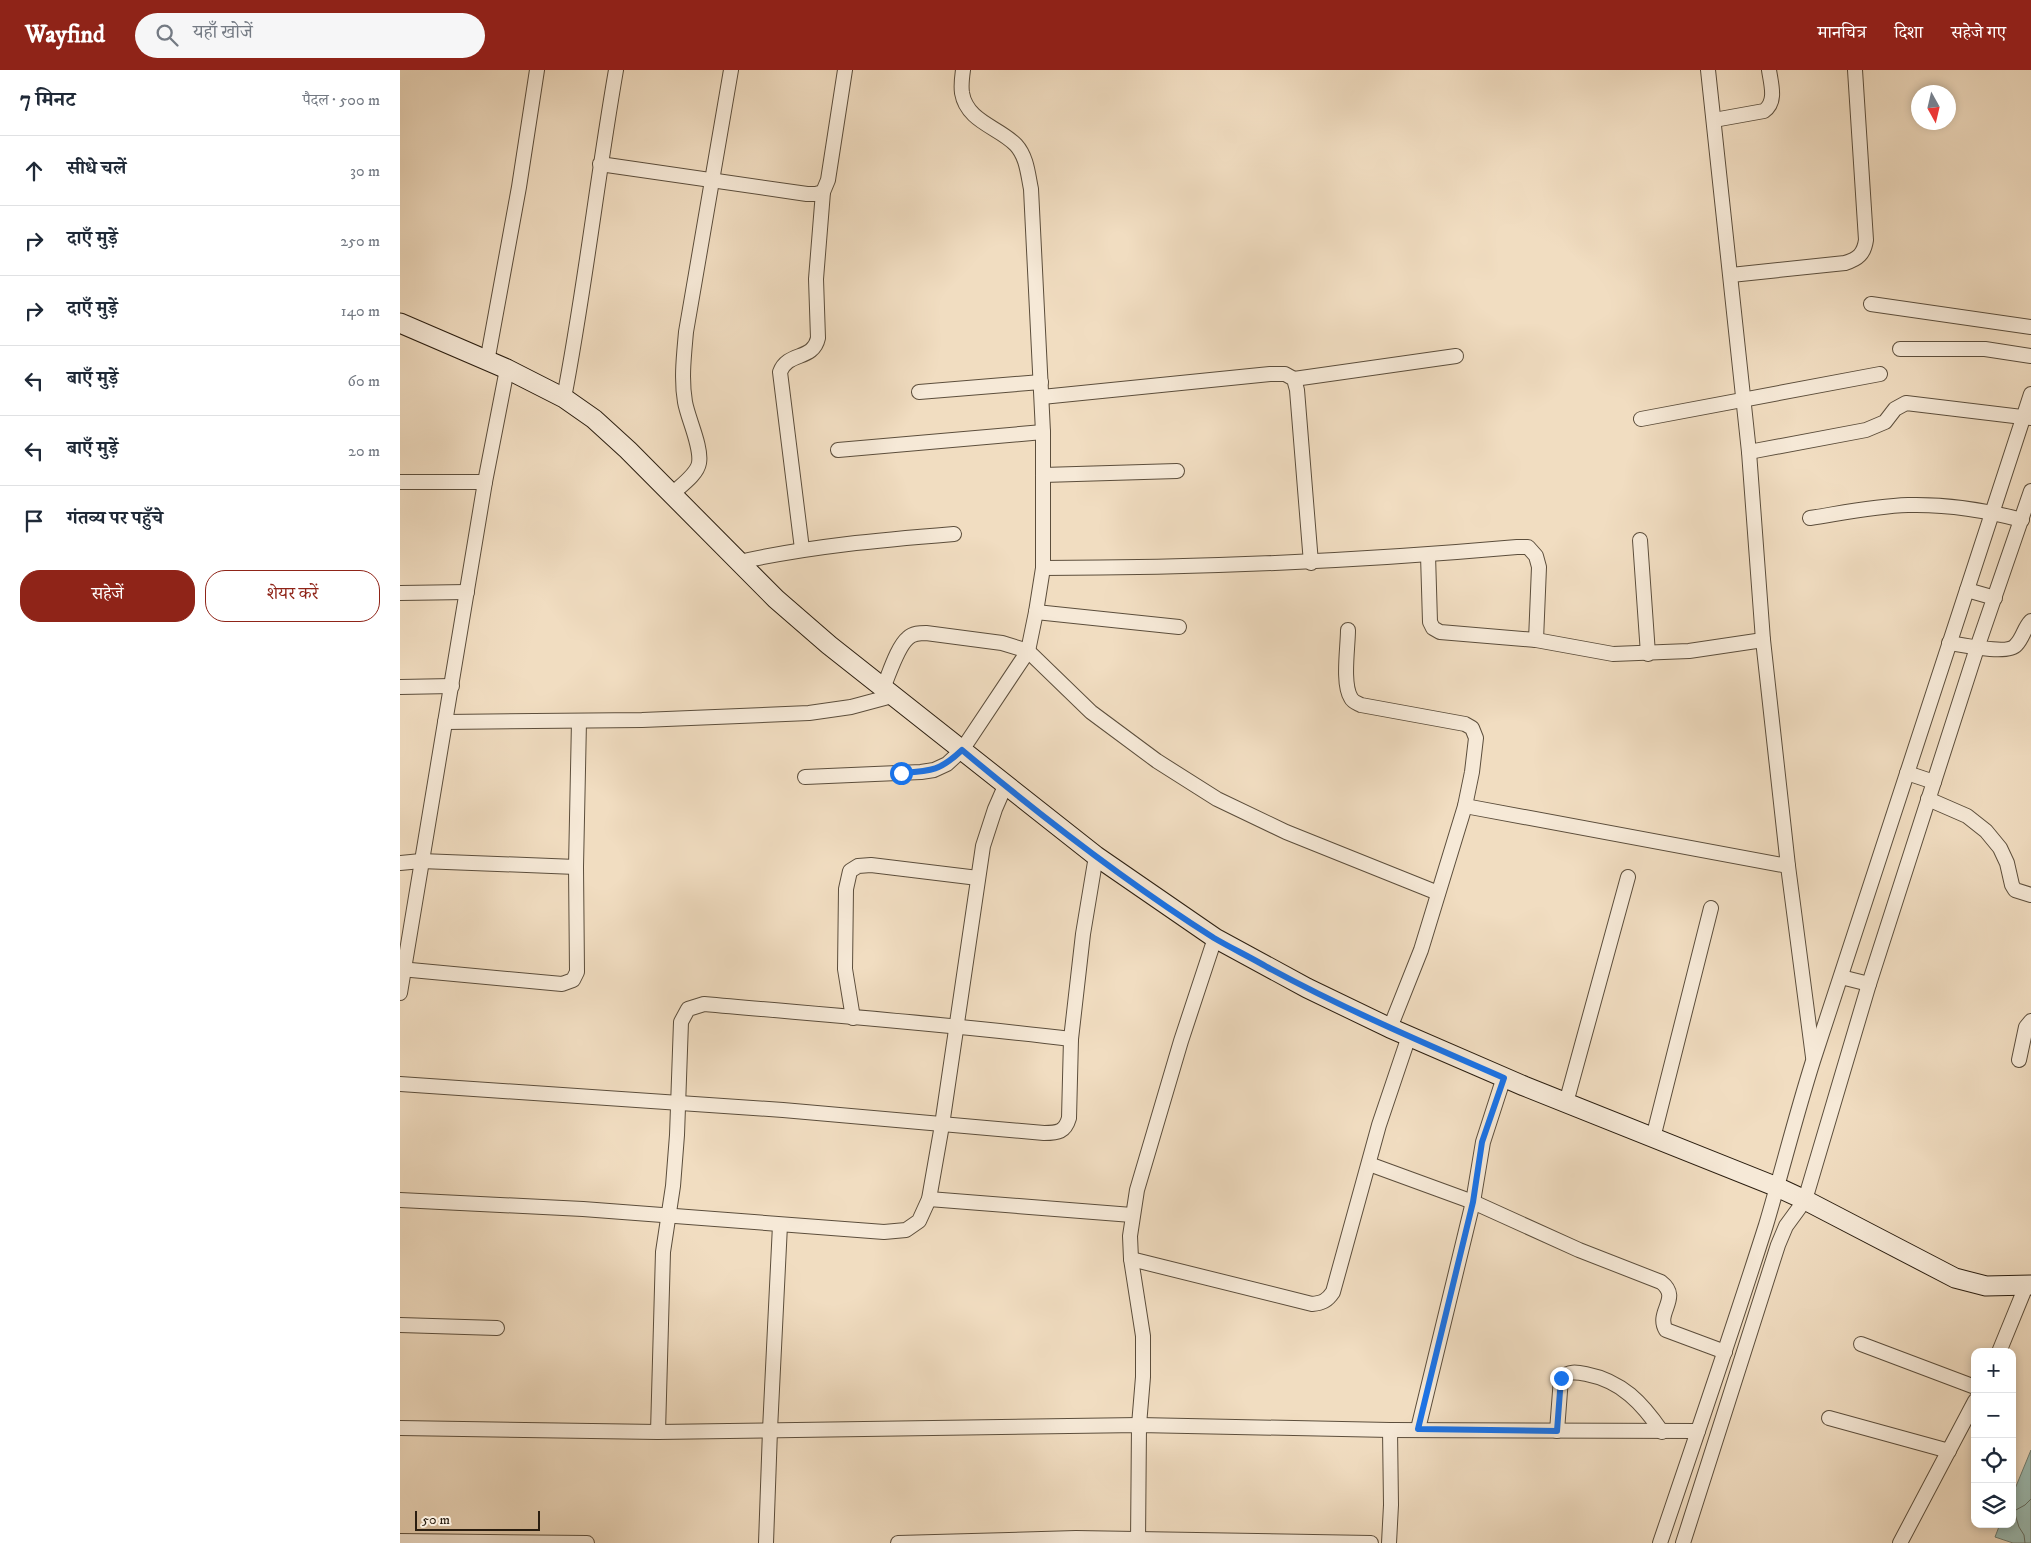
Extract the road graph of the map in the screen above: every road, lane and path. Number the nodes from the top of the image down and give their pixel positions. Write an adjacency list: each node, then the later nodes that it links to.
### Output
1 (537, 70): 20 (street)
2 (616, 70): 10 (street)
3 (731, 70): 11 (street)
4 (845, 70): 12 (street)
5 (963, 70): 24 (street)
6 (1708, 70): 9 (street)
7 (1769, 70): 9 (street)
8 (1855, 70): 13 (street)
9 (1714, 120): 13 (street)
10 (600, 164): 11 (street); 27 (street)
11 (713, 180): 12 (street); 40 (street)
12 (823, 192): 46 (street)
13 (1730, 275): 29 (street)
14 (1871, 304): 16 (street)
15 (400, 323): 20 (street)
16 (2031, 328)
17 (1900, 349): 19 (street)
18 (1456, 356): 23 (street)
19 (2031, 356)
20 (486, 362): 21 (street)
21 (506, 369): 27 (street); 38 (street)
22 (1880, 374): 29 (street)
23 (1294, 378): 28 (street); 49 (street)
24 (1041, 382): 25 (street); 28 (street)
25 (919, 392)
26 (2031, 394): 30 (street)
27 (564, 398): 40 (street)
28 (1042, 398): 32 (street)
29 (1743, 399): 31 (street); 34 (street)
30 (2028, 417): 34 (street); 41 (street)
31 (1642, 419)
32 (1043, 432): 33 (street); 36 (street)
33 (838, 450)
34 (1748, 452): 60 (street)
35 (1177, 471): 36 (street)
36 (1043, 475): 50 (street)
37 (400, 482): 38 (street)
38 (485, 482): 52 (street)
39 (2031, 491): 43 (street)
40 (671, 495): 48 (street)
41 (1993, 512): 42 (street); 43 (street); 51 (street)
42 (1810, 518)
43 (2022, 520): 54 (street)
44 (954, 534): 46 (street)
45 (1640, 540): 64 (street)
46 (802, 549): 48 (street)
47 (1428, 555): 49 (street); 59 (street); 59 (street)
48 (739, 562): 67 (street)
49 (1311, 563): 50 (street)
50 (1043, 568): 55 (street)
51 (1967, 590): 54 (street); 61 (street)
52 (467, 592): 53 (street); 65 (street)
53 (400, 593)
54 (1995, 598): 62 (street)
55 (1036, 612): 57 (street); 63 (street)
56 (2031, 621): 62 (street)
57 (1178, 626)
58 (1348, 630): 76 (street)
59 (1536, 640): 64 (street)
60 (1763, 640): 64 (street); 81 (street)
61 (1949, 643): 62 (street); 71 (street)
62 (1978, 648): 73 (street)
63 (1028, 651): 67 (street); 70 (street); 84 (street)
64 (1648, 654)
65 (452, 686): 66 (street); 69 (street)
66 (400, 687)
67 (888, 692): 68 (street); 70 (street)
68 (579, 721): 69 (street); 80 (street)
69 (445, 722): 78 (street)
70 (962, 750): 72 (street); 74 (street)
71 (1907, 773): 73 (street); 89 (street)
72 (805, 777)
73 (1934, 782): 75 (street)
74 (1005, 786): 77 (street); 82 (street)
75 (1928, 800): 85 (street); 90 (street)
76 (1465, 806): 81 (street); 84 (street)
77 (1096, 856): 87 (street); 97 (street)
78 (421, 861): 79 (street); 80 (street); 88 (street)
79 (400, 863)
80 (576, 866): 88 (street)
81 (1788, 866): 99 (street)
82 (978, 878): 92 (street); 94 (street)
83 (1628, 878): 102 (street)
84 (1438, 893): 95 (street)
85 (2031, 895)
86 (1711, 908): 105 (street)
87 (1215, 938): 95 (street); 112 (street)
88 (402, 969): 91 (street)
89 (1842, 977): 90 (street); 99 (street)
90 (1869, 984): 110 (street)
91 (400, 992)
92 (853, 1018): 94 (street); 103 (street)
93 (2031, 1021): 98 (street)
94 (957, 1025): 97 (street); 104 (street)
95 (1390, 1028): 96 (street)
96 (1409, 1036): 100 (street); 106 (street)
97 (1071, 1039): 104 (street)
98 (2019, 1060)
99 (1813, 1061): 107 (street)
100 (1504, 1078): 102 (street); 111 (street)
101 (400, 1084): 103 (street)
102 (1566, 1103): 105 (street)
103 (679, 1104): 104 (street); 113 (street)
104 (942, 1125): 108 (street)
105 (1653, 1138): 107 (street)
106 (1368, 1164): 111 (street); 115 (street)
107 (1777, 1188): 110 (street); 121 (street)
108 (929, 1199): 112 (street); 114 (street)
109 (400, 1200): 113 (street)
110 (1805, 1200): 116 (street); 144 (street)
111 (1473, 1202): 121 (street); 127 (street)
112 (1132, 1215): 115 (street)
113 (668, 1217): 114 (street); 132 (street)
114 (780, 1225): 128 (street)
115 (1131, 1259): 125 (street)
116 (2028, 1286): 120 (street)
117 (400, 1325): 118 (street)
118 (497, 1328)
119 (1861, 1344): 122 (street)
120 (2001, 1348)
121 (1725, 1352): 131 (street)
122 (1971, 1385)
123 (1971, 1409): 134 (street)
124 (1829, 1418): 134 (street)
125 (1139, 1425): 128 (street); 129 (street); 137 (street)
126 (400, 1428): 132 (street)
127 (1418, 1429): 129 (street); 130 (street)
128 (770, 1430): 132 (street); 139 (street)
129 (1390, 1430): 142 (street)
130 (1557, 1431): 133 (street); 133 (street)
131 (1698, 1431): 133 (street); 143 (street)
132 (658, 1432)
133 (1662, 1432)
134 (1949, 1451): 145 (street)
135 (400, 1541): 138 (street)
136 (1076, 1541): 137 (street); 140 (street)
137 (1138, 1541): 141 (street)
138 (587, 1543)
139 (766, 1543)
140 (898, 1543)
141 (1371, 1543)
142 (1388, 1543)
143 (1660, 1543)
144 (1683, 1543)
145 (1900, 1543)

